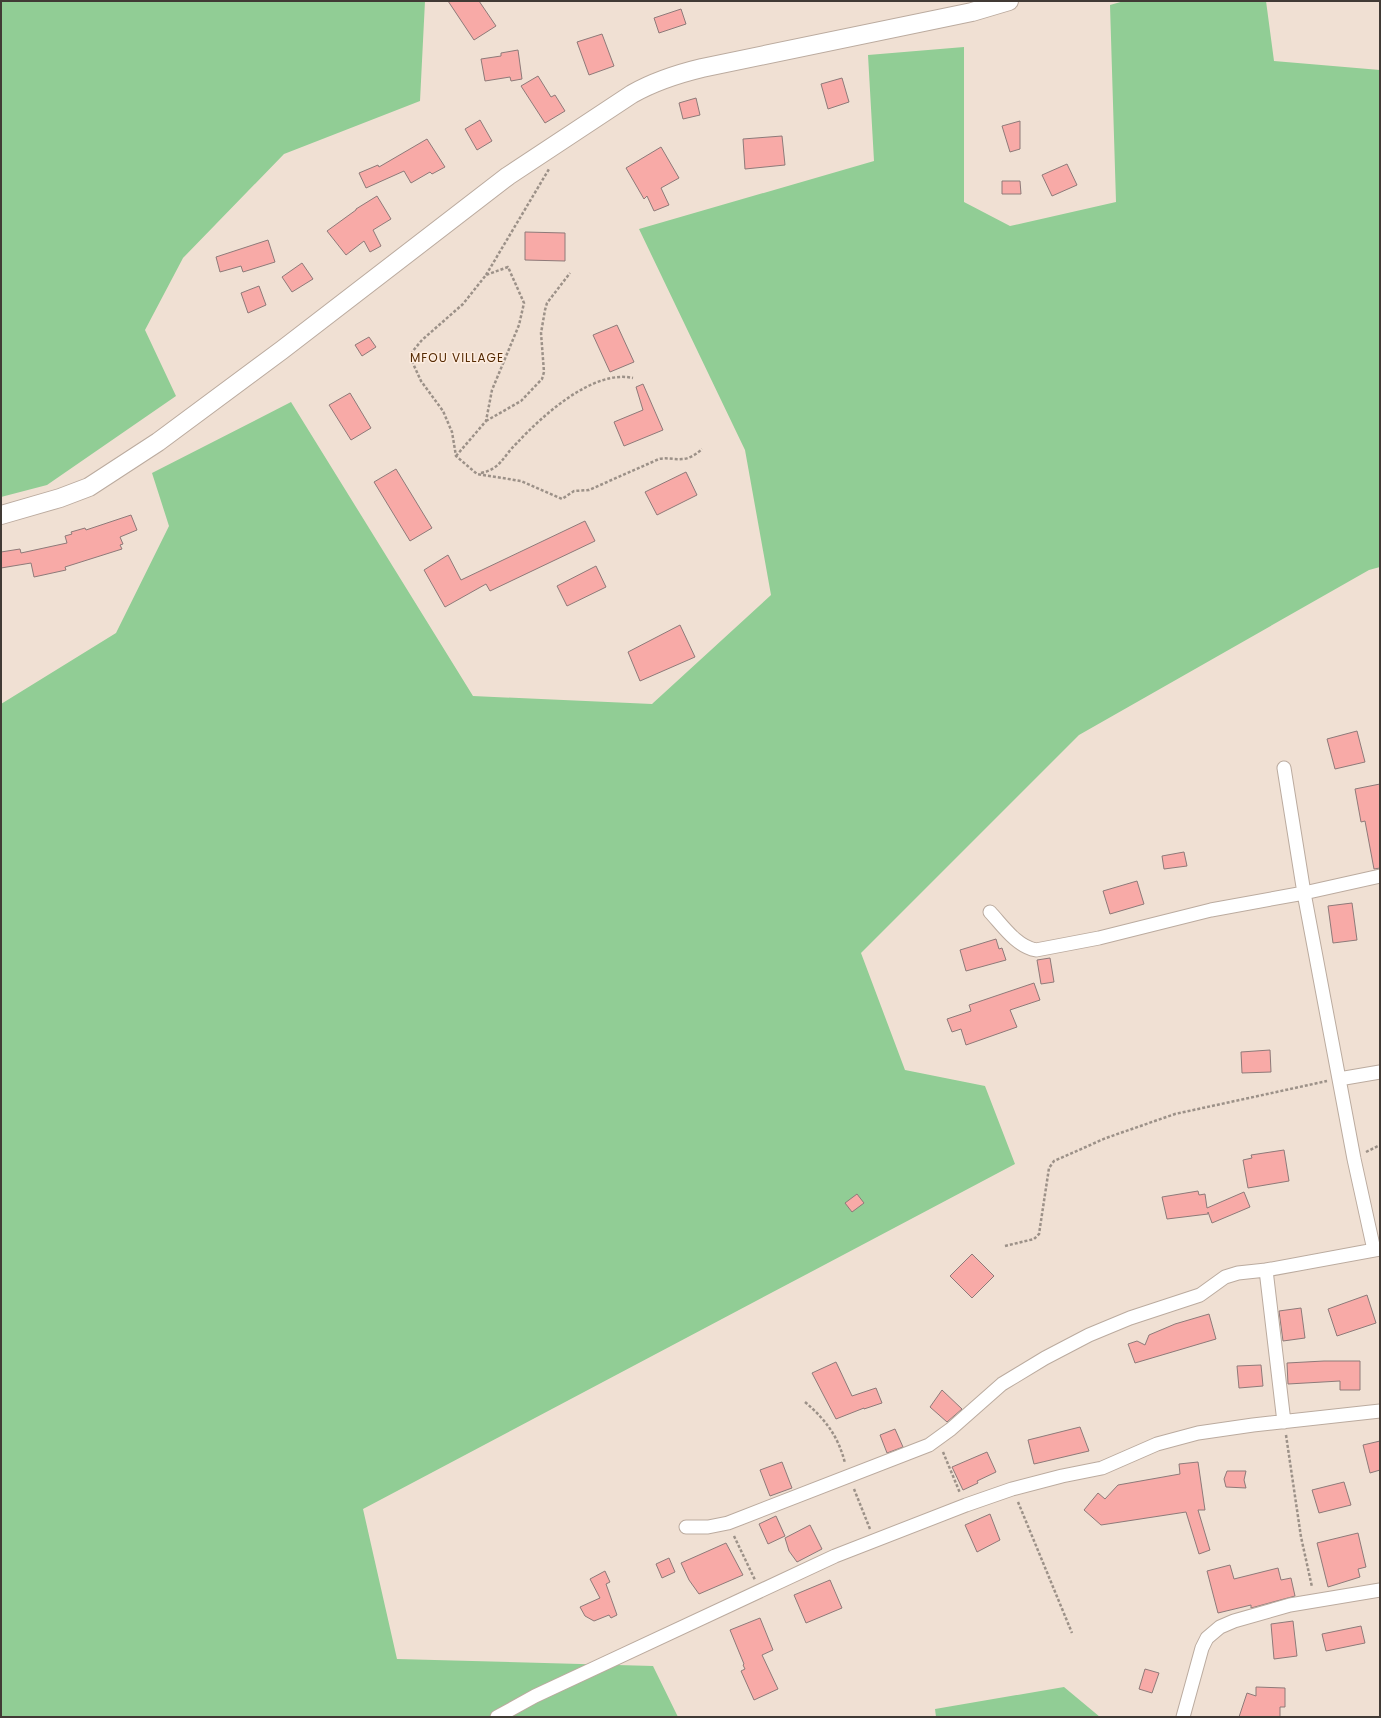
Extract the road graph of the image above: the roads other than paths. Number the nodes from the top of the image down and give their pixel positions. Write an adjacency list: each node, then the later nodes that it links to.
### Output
1 (1009, 1): 2 (main road)
2 (1, 515)
3 (1284, 768): 5 (street)
4 (1380, 876): 5 (street)
5 (1304, 893): 6 (street); 8 (street)
6 (990, 912)
7 (1380, 1072): 8 (street)
8 (1339, 1079): 9 (street)
9 (1377, 1250): 10 (street)
10 (1266, 1270): 12 (street); 13 (street)
11 (1380, 1411): 12 (street)
12 (1284, 1422): 15 (street)
13 (686, 1527)
14 (1380, 1590): 16 (street)
15 (497, 1717)
16 (1183, 1717)

